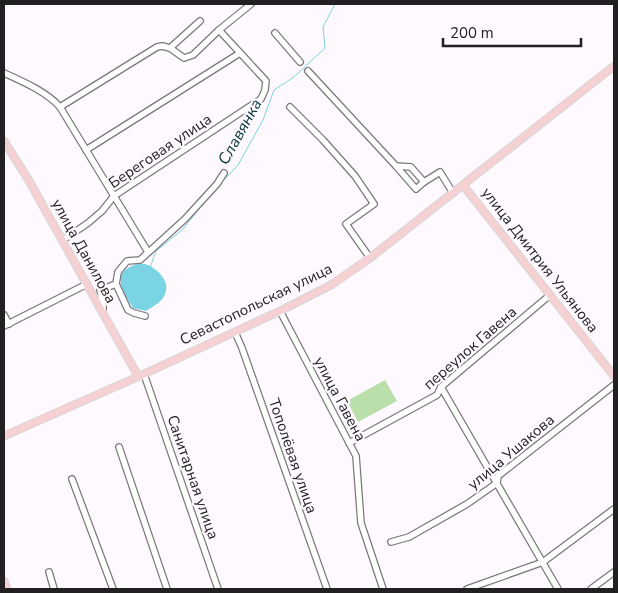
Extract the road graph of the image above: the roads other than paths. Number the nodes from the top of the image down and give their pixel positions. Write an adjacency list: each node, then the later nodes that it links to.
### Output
1 (251, 4): 3 (street)
2 (200, 21): 5 (street)
3 (219, 30): 5 (street); 6 (street)
4 (275, 33): 7 (street)
5 (170, 48): 11 (street)
6 (240, 54): 14 (street); 20 (street, Береговая улица)
7 (300, 62)
8 (614, 66): 18 (main road, Севастопольская улица)
9 (308, 71): 15 (street)
10 (4, 73): 11 (street)
11 (60, 107): 14 (street)
12 (290, 107): 23 (street)
13 (4, 141): 21 (main road, улица Данилова)
14 (86, 150): 20 (street)
15 (396, 166): 17 (street); 17 (street)
16 (224, 174): 22 (street)
17 (424, 182): 19 (street)
18 (463, 185): 19 (main road, Севастопольская улица); 26 (main road, улица Дмитрия Ульянова)
19 (453, 193): 23 (main road, Севастопольская улица)
20 (114, 196): 21 (street, Береговая улица); 22 (street)
21 (63, 240): 24 (main road, улица Данилова)
22 (148, 252): 25 (street)
23 (370, 258): 27 (main road, Севастопольская улица)
24 (87, 284): 28 (main road, улица Данилова); 31 (street)
25 (116, 284): 28 (street); 30 (street)
26 (550, 295): 34 (main road, улица Дмитрия Ульянова); 36 (street, переулок Гавена)
27 (280, 311): 32 (main road, Севастопольская улица); 38 (street, улица Гавена)
28 (103, 312): 33 (main road, улица Данилова)
29 (4, 315): 31 (street)
30 (145, 316)
31 (6, 325)
32 (235, 332): 33 (main road, Севастопольская улица); 53 (street, Тополёвая улица)
33 (141, 375): 37 (main road, Севастопольская улица); 52 (street, Санитарная улица)
34 (614, 376)
35 (614, 385): 41 (street, улица Ушакова)
36 (441, 387): 38 (street, переулок Гавена); 41 (street)
37 (4, 436)
38 (349, 443): 54 (street, улица Гавена)
39 (119, 447): 51 (street)
40 (72, 479): 50 (street)
41 (497, 484): 43 (street, улица Ушакова); 44 (street)
42 (614, 509): 44 (street)
43 (391, 542)
44 (543, 562): 55 (street); 56 (street)
45 (49, 572): 49 (street)
46 (614, 572): 57 (street)
47 (4, 581): 48 (main road)
48 (7, 589)
49 (54, 589)
50 (113, 589)
51 (167, 589)
52 (218, 589)
53 (328, 589)
54 (383, 589)
55 (467, 589)
56 (558, 589)
57 (591, 589)

